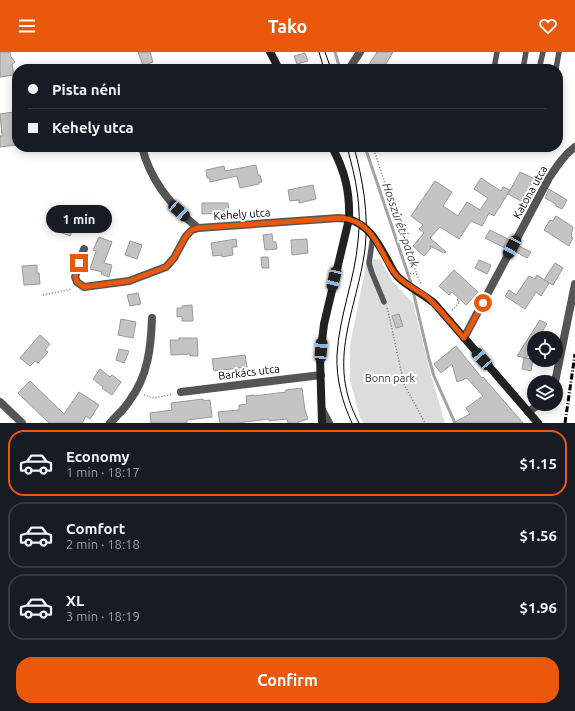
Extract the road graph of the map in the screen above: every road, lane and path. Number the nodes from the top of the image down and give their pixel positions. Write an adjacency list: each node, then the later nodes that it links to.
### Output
1 (270, 52): 7 (street)
2 (360, 52): 8 (street)
3 (497, 52): 9 (lane)
4 (526, 52): 10 (lane)
5 (543, 52): 11 (lane)
6 (559, 52): 12 (lane)
7 (276, 64)
8 (352, 64)
9 (495, 64)
10 (524, 64)
11 (540, 64)
12 (557, 64)
13 (575, 147): 29 (street, Katona utca)
14 (143, 152): 18 (street)
15 (335, 152): 17 (street)
16 (375, 152): 21 (path)
17 (349, 218): 18 (street, Kehely utca); 19 (street); 30 (street)
18 (198, 228): 23 (street, Kehely utca)
19 (373, 236): 26 (lane); 27 (street)
20 (84, 249): 23 (street)
21 (405, 272)
22 (575, 284): 31 (street)
23 (84, 287): 24 (path)
24 (43, 295)
25 (459, 299): 27 (path)
26 (384, 302): 41 (path)
27 (445, 316): 29 (street)
28 (152, 318): 32 (street)
29 (464, 338): 36 (street)
30 (320, 375): 33 (street, Barkács utca); 35 (street)
31 (556, 375)
32 (136, 392): 33 (path); 38 (street)
33 (181, 392)
34 (0, 402): 37 (street)
35 (322, 410): 39 (street); 40 (street)
36 (528, 412): 42 (street)
37 (22, 423)
38 (110, 423)
39 (322, 423)
40 (329, 423)
41 (425, 423)
42 (538, 423)

